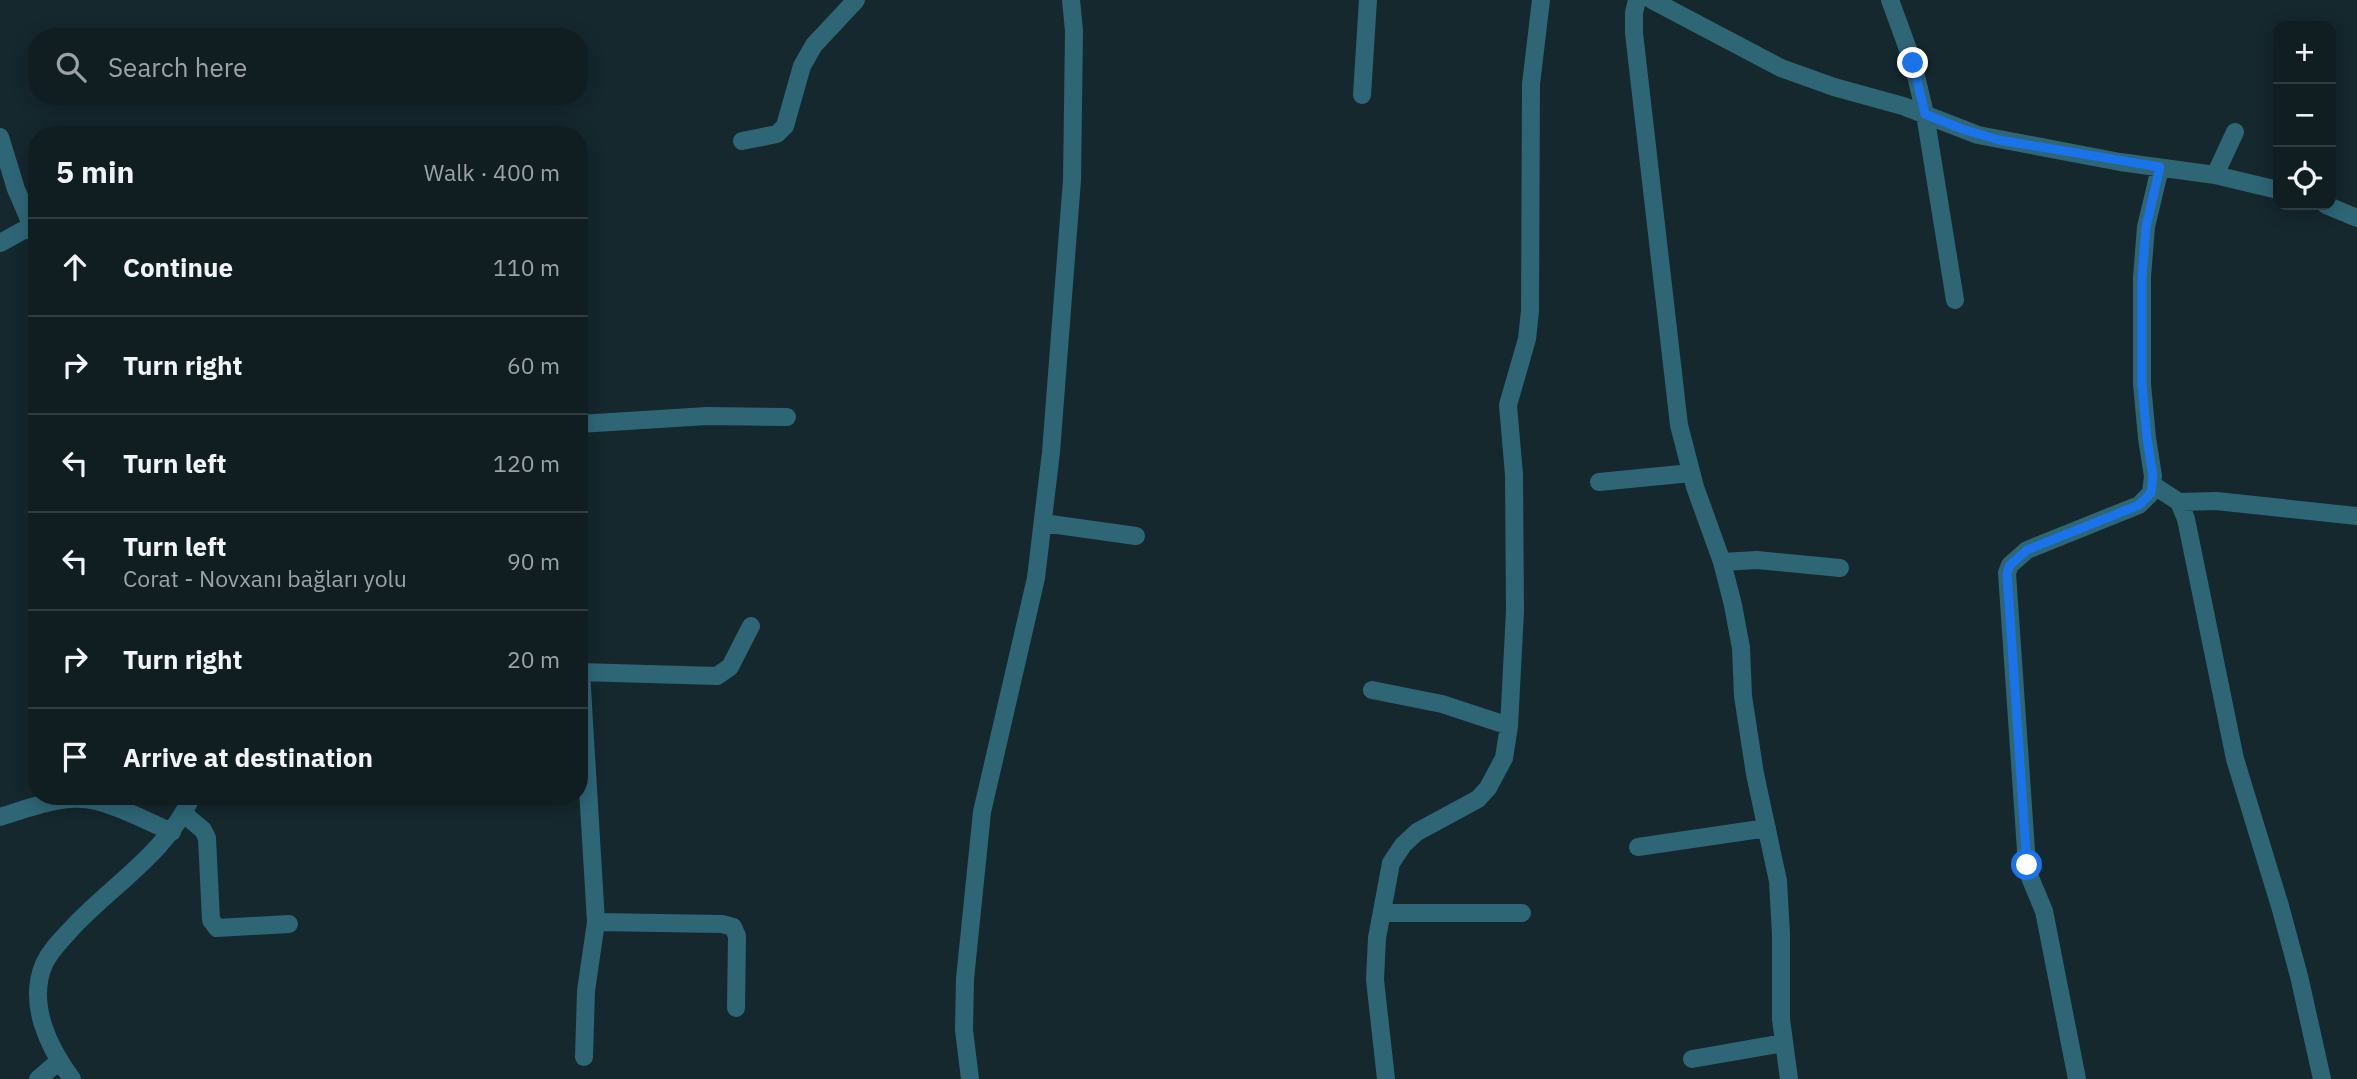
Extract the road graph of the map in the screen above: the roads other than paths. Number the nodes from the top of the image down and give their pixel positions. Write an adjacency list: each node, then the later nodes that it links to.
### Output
1 (856, 0): 12 (street)
2 (1072, 0): 29 (street)
3 (1368, 0): 8 (street)
4 (1541, 0): 36 (street)
5 (1637, 0): 24 (street)
6 (1652, 0): 9 (street)
7 (1890, 0): 9 (street)
8 (1362, 95)
9 (1925, 114): 13 (street); 21 (street)
10 (2235, 132): 14 (street)
11 (0, 137): 17 (street)
12 (742, 141)
13 (2160, 167): 14 (street); 26 (street)
14 (2215, 174): 15 (street)
15 (2273, 189)
16 (2336, 209): 18 (street)
17 (28, 218)
18 (2357, 218)
19 (28, 234): 20 (street)
20 (0, 243)
21 (1955, 300)
22 (788, 416): 23 (street)
23 (588, 423)
24 (1691, 473): 25 (street); 31 (street)
25 (1599, 482)
26 (2153, 485): 27 (street); 60 (street)
27 (2179, 502): 28 (street); 61 (street)
28 (2357, 516)
29 (1043, 523): 30 (street); 57 (street)
30 (1136, 536)
31 (1722, 562): 32 (street); 43 (street)
32 (1840, 568)
33 (751, 626): 34 (street)
34 (588, 671)
35 (1371, 691): 36 (street)
36 (1509, 726): 46 (street)
37 (588, 796): 48 (street)
38 (41, 805): 42 (street)
39 (107, 805): 44 (street)
40 (188, 805): 41 (street)
41 (184, 814): 44 (street); 49 (street)
42 (0, 817)
43 (1767, 828): 45 (street); 51 (street)
44 (172, 832): 54 (street)
45 (1638, 847)
46 (1382, 913): 47 (street); 58 (street)
47 (1522, 913)
48 (596, 922): 50 (street); 52 (street)
49 (289, 923)
50 (736, 1008)
51 (1784, 1043): 53 (street); 59 (street)
52 (584, 1057)
53 (1692, 1059)
54 (59, 1061): 55 (street); 56 (street)
55 (38, 1079)
56 (72, 1079)
57 (970, 1079)
58 (1386, 1079)
59 (1789, 1079)
60 (2077, 1079)
61 (2322, 1079)

